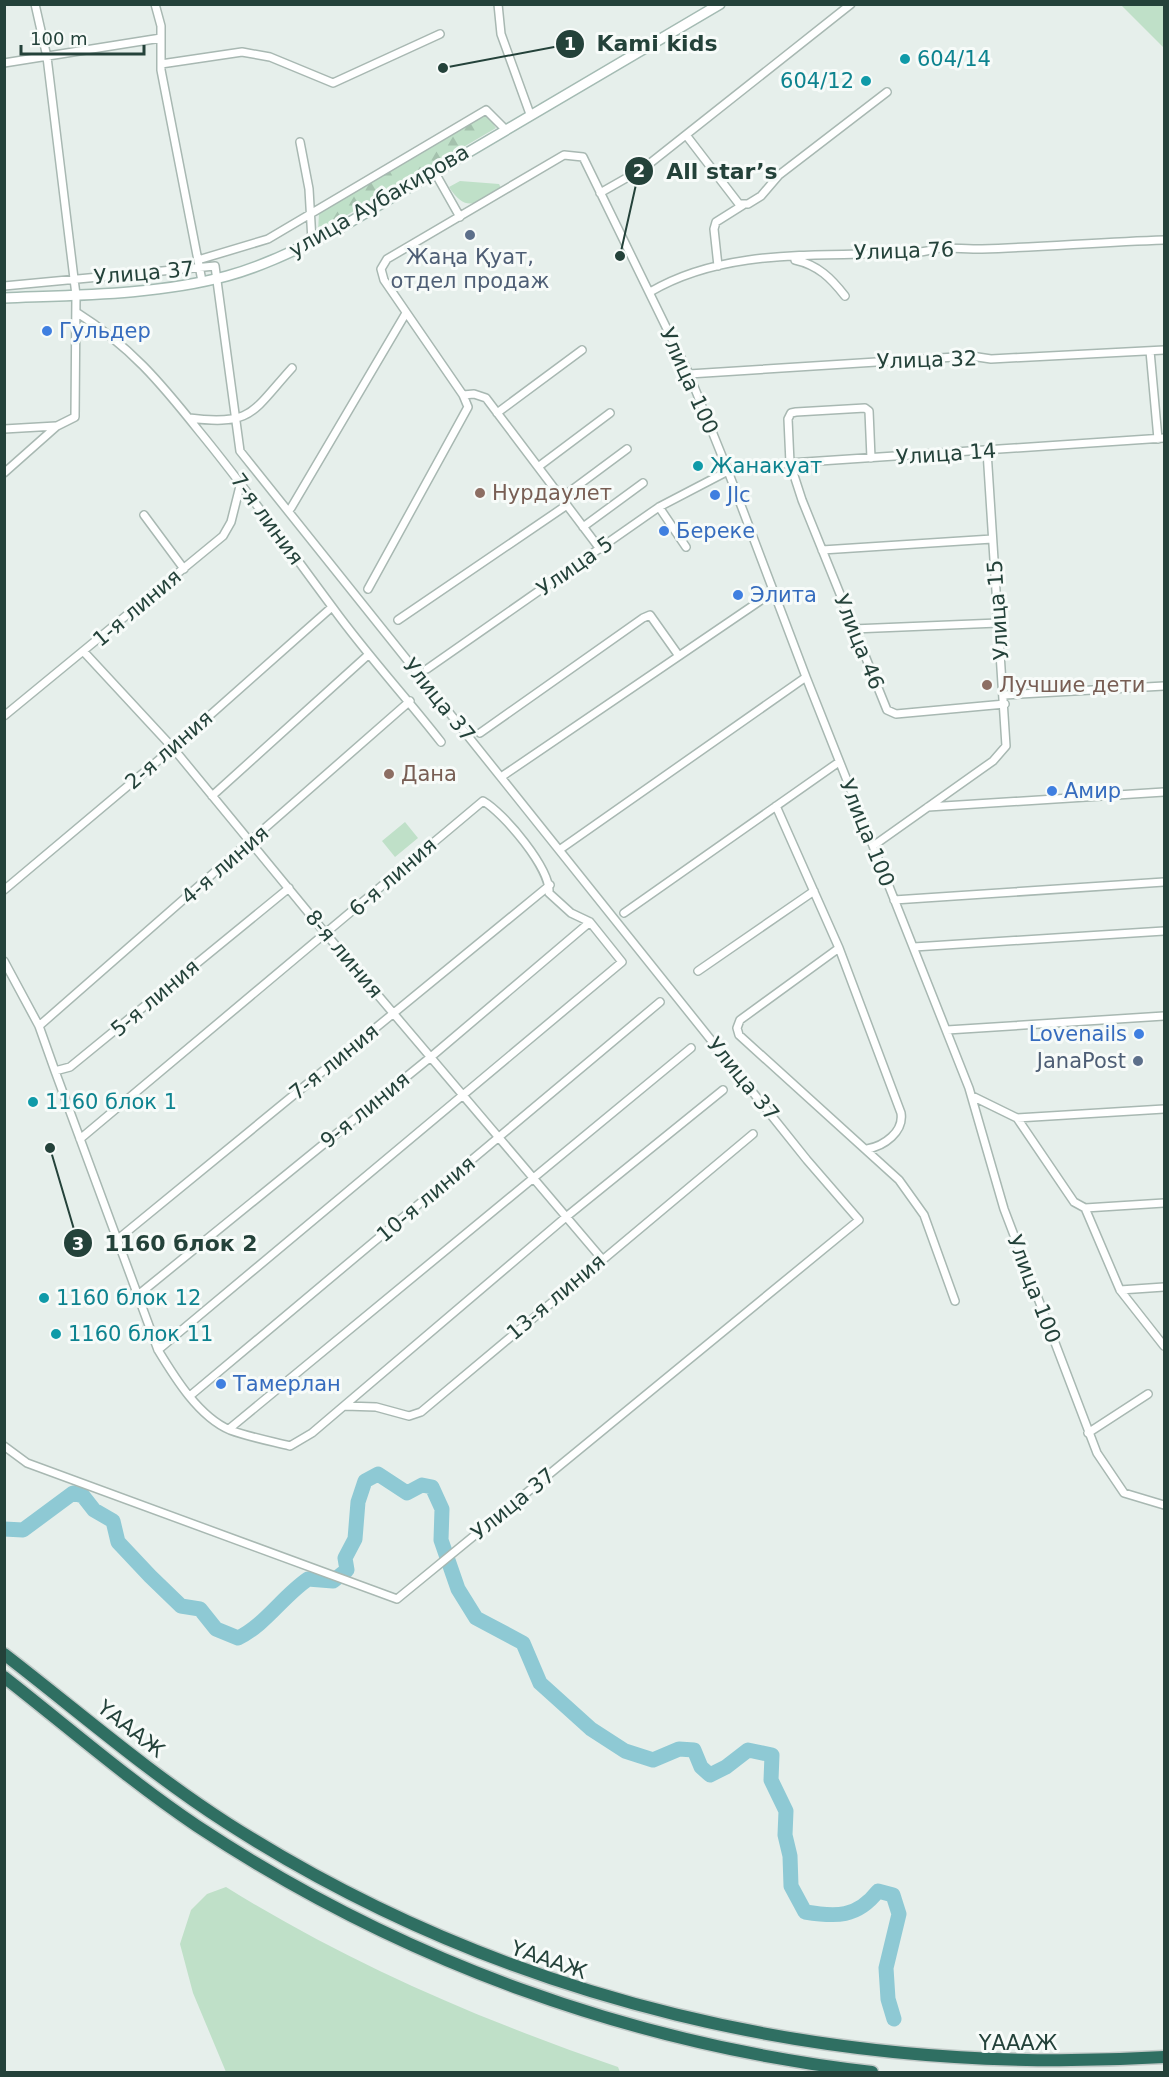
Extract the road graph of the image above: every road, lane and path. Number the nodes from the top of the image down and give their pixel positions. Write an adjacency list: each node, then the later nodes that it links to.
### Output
1 (35, 4): 8 (street)
2 (155, 4): 7 (street)
3 (498, 4): 12 (street)
4 (720, 4): 12 (main road, улица Аубакирова)
5 (851, 4): 14 (street)
6 (440, 34): 10 (street)
7 (161, 38): 8 (street); 10 (street)
8 (47, 57): 9 (street); 29 (street)
9 (4, 63)
10 (161, 64): 24 (street)
11 (887, 92): 18 (street)
12 (530, 114): 13 (main road, улица Аубакирова)
13 (506, 129): 16 (main road, улица Аубакирова); 19 (street)
14 (686, 135): 17 (street); 18 (street)
15 (300, 142): 19 (street)
16 (434, 171): 20 (street); 22 (main road, улица Аубакирова)
17 (600, 193): 20 (street, Улица 100); 28 (street, Улица 100)
18 (743, 205): 25 (street)
19 (311, 215): 22 (street); 24 (street)
20 (460, 217): 33 (street)
21 (1164, 240): 23 (street, Улица 76)
22 (312, 242): 26 (main road, улица Аубакирова)
23 (785, 257): 25 (street, Улица 76); 30 (street)
24 (198, 260): 26 (street)
25 (718, 266): 28 (street, Улица 76)
26 (202, 281): 29 (main road, улица Аубакирова)
27 (4, 286): 144 (street, Улица 37)
28 (650, 292): 38 (street, Улица 100)
29 (76, 295): 31 (main road, улица Аубакирова); 32 (street)
30 (844, 296)
31 (4, 298)
32 (76, 312): 42 (street, 7-я линия); 43 (street)
33 (406, 313): 39 (street); 58 (street)
34 (582, 350): 40 (street)
35 (1164, 350): 36 (street, Улица 32)
36 (1150, 351): 38 (street, Улица 32); 45 (street)
37 (292, 368): 42 (street)
38 (689, 374): 51 (street, Улица 100)
39 (463, 395): 40 (street); 66 (street)
40 (497, 413): 50 (street)
41 (610, 413): 50 (street)
42 (189, 418): 53 (street, 7-я линия)
43 (57, 426): 44 (street); 52 (street)
44 (4, 429)
45 (1161, 439): 47 (street, Улица 14)
46 (627, 449): 55 (street)
47 (987, 451): 48 (street, Улица 14); 61 (street, Улица 15)
48 (871, 458): 49 (street, Улица 14); 49 (street, Улица 46)
49 (790, 463): 51 (street, Улица 14); 64 (street, Улица 46)
50 (538, 467): 55 (street)
51 (728, 471): 57 (street, Улица 5); 67 (street, Улица 100)
52 (4, 473)
53 (241, 482): 65 (street, 1-я линия); 68 (street, 7-я линия)
54 (643, 483): 60 (street)
55 (561, 498): 56 (street)
56 (567, 505): 60 (street); 69 (street)
57 (659, 507): 62 (street); 63 (street, Улица 5)
58 (291, 508)
59 (144, 515): 65 (street)
60 (583, 526): 63 (street)
61 (992, 539): 64 (street); 70 (street, Улица 15)
62 (686, 548)
63 (600, 549): 75 (street, Улица 5)
64 (822, 550): 71 (street, Улица 46)
65 (184, 569): 72 (street, 1-я линия)
66 (368, 589)
67 (773, 592): 74 (street); 76 (street, Улица 100)
68 (332, 608): 73 (street, 7-я линия); 84 (street, 2-я линия)
69 (398, 620)
70 (998, 623): 71 (street); 78 (street, Улица 15)
71 (853, 629): 80 (street, Улица 46)
72 (84, 652): 81 (street, 1-я линия); 84 (street, 8-я линия)
73 (368, 655): 79 (street, 7-я линия); 88 (street)
74 (680, 656): 82 (street); 86 (street)
75 (427, 669)
76 (806, 677): 85 (street, Улица 100); 93 (street)
77 (1164, 686): 78 (street)
78 (1004, 695): 80 (street, Улица 15)
79 (410, 701): 83 (street, 7-я линия); 91 (street, 4-я линия)
80 (1005, 704): 90 (street, Улица 15)
81 (4, 716)
82 (480, 733)
83 (441, 742)
84 (173, 748): 88 (street, 8-я линия); 97 (street, 2-я линия)
85 (839, 762): 89 (street); 92 (street, Улица 100)
86 (504, 775)
87 (1164, 792): 90 (street)
88 (212, 796): 91 (street, 8-я линия)
89 (776, 806): 98 (street); 100 (street)
90 (927, 807): 92 (street, Улица 15)
91 (250, 843): 96 (street, 8-я линия); 113 (street, 4-я линия)
92 (873, 846): 99 (street, Улица 100)
93 (562, 848)
94 (1164, 882): 99 (street)
95 (550, 885): 101 (street, 6-я линия); 103 (street, 6-я линия); 111 (street, 7-я линия)
96 (289, 888): 103 (street, 8-я линия); 117 (street, 5-я линия)
97 (4, 890)
98 (814, 891): 105 (street); 107 (street)
99 (894, 900): 104 (street, Улица 100)
100 (624, 913)
101 (590, 922): 116 (street, 9-я линия); 119 (street, 6-я линия)
102 (1164, 931): 104 (street)
103 (326, 934): 111 (street, 8-я линия); 125 (street, 6-я линия)
104 (914, 946): 114 (street, Улица 100)
105 (839, 948): 126 (street); 126 (street, Улица 37)
106 (4, 961): 108 (street)
107 (698, 971)
108 (10, 974): 109 (street); 113 (street)
109 (4, 980)
110 (660, 1002): 124 (street, 10-я линия)
111 (394, 1013): 116 (street, 8-я линия); 131 (street, 7-я линия)
112 (1164, 1016): 114 (street)
113 (39, 1026): 117 (street)
114 (947, 1030): 120 (street, Улица 100)
115 (691, 1048): 127 (street)
116 (432, 1056): 119 (street, 8-я линия); 135 (street, 9-я линия)
117 (55, 1071): 125 (street)
118 (723, 1090): 130 (street)
119 (462, 1093): 124 (street, 8-я линия); 138 (street)
120 (972, 1096): 122 (street); 143 (street, Улица 100)
121 (1164, 1109): 122 (street)
122 (1017, 1118): 129 (street)
123 (753, 1134): 132 (street, 13-я линия)
124 (498, 1138): 127 (street, 8-я линия); 140 (street, 10-я линия)
125 (80, 1139): 131 (street)
126 (867, 1149): 136 (street, Улица 37)
127 (532, 1179): 130 (street, 8-я линия); 142 (street)
128 (1164, 1203): 129 (street)
129 (1084, 1208): 134 (street)
130 (566, 1217): 132 (street, 8-я линия); 141 (street)
131 (118, 1239): 135 (street)
132 (602, 1259): 141 (street, 13-я линия)
133 (1164, 1287): 134 (street)
134 (1120, 1290): 137 (street)
135 (138, 1295): 138 (street)
136 (955, 1301)
137 (1164, 1346)
138 (158, 1350): 140 (street)
139 (1148, 1394): 143 (street)
140 (191, 1395): 142 (street)
141 (345, 1406): 142 (street)
142 (229, 1429)
143 (1088, 1433): 145 (street, Улица 100)
144 (4, 1446)
145 (1164, 1505)
146 (4, 1654): 148 (highway, ҮАААЖ)
147 (4, 1677): 149 (highway, ҮАААЖ)
148 (1164, 2057)
149 (872, 2073)

